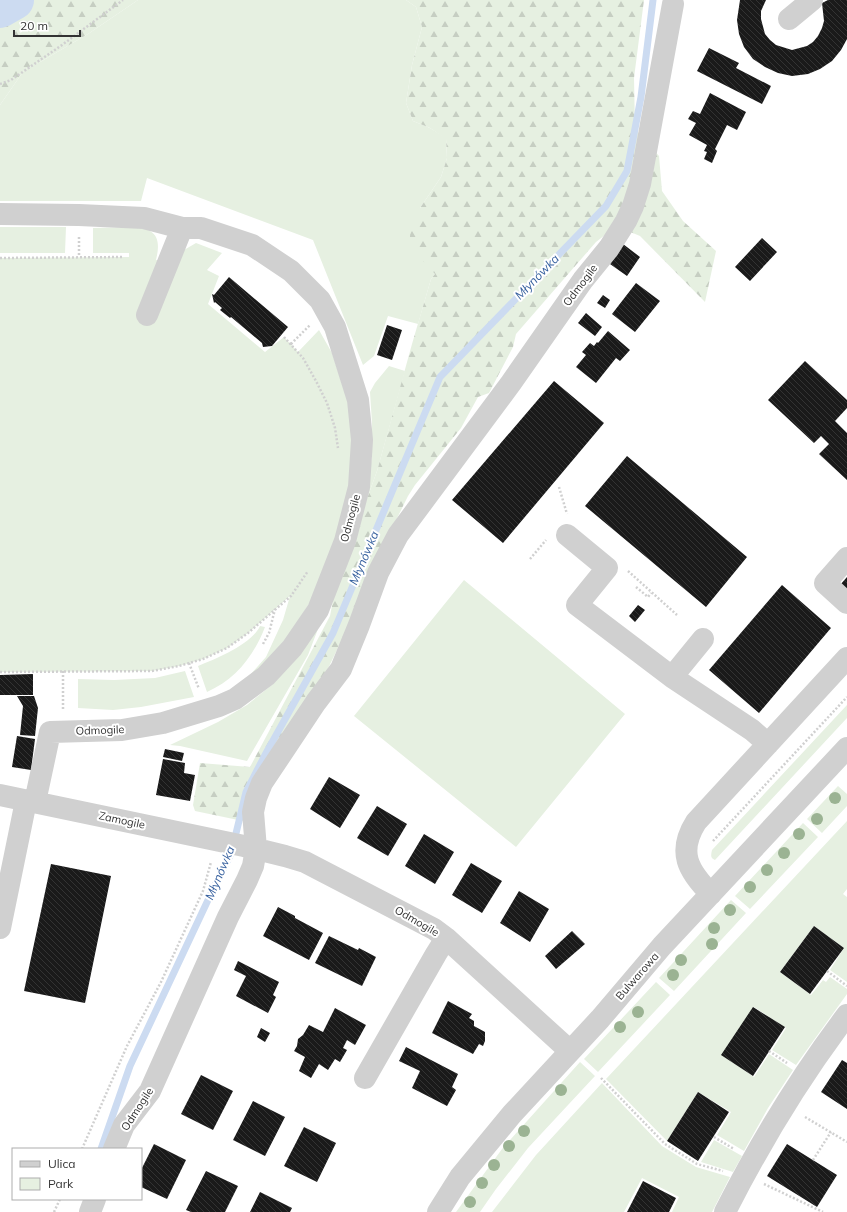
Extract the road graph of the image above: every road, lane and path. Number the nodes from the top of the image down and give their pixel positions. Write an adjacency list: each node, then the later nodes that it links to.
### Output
1 (123, 0): 5 (path)
2 (812, 0): 4 (street)
3 (673, 4): 38 (street, Odmogile)
4 (789, 19)
5 (0, 84)
6 (0, 214): 7 (street)
7 (182, 228): 12 (street); 35 (street, Odmogile)
8 (78, 231): 9 (path)
9 (79, 257): 10 (path); 11 (path)
10 (124, 257)
11 (0, 258)
12 (147, 315)
13 (310, 324): 15 (path)
14 (284, 337): 15 (path)
15 (291, 344): 16 (path)
16 (338, 455)
17 (566, 535): 28 (street)
18 (847, 558): 22 (street)
19 (309, 569): 25 (path)
20 (636, 587): 21 (path)
21 (651, 593)
22 (847, 603)
23 (703, 639): 28 (street)
24 (847, 658): 32 (street)
25 (188, 663): 26 (path); 29 (path)
26 (63, 671): 27 (path); 31 (path)
27 (0, 672)
28 (672, 676): 32 (street)
29 (200, 694)
30 (847, 697): 37 (path)
31 (63, 708)
32 (768, 744): 39 (street)
33 (847, 748): 39 (street, Bulwarowa)
34 (0, 795): 35 (street, Zamogile)
35 (31, 801): 36 (street, Zamogile); 40 (street)
36 (217, 840): 38 (street, Zamogile); 52 (path)
37 (709, 845)
38 (250, 848): 41 (street, Odmogile); 53 (street, Odmogile)
39 (711, 894): 45 (street, Bulwarowa)
40 (0, 928)
41 (446, 938): 45 (street, Odmogile); 46 (street)
42 (827, 971): 43 (path)
43 (847, 986)
44 (847, 1015): 63 (street)
45 (570, 1051): 62 (street, Bulwarowa)
46 (366, 1078)
47 (601, 1078): 56 (path)
48 (801, 1114): 49 (path)
49 (831, 1132): 51 (path); 55 (path)
50 (714, 1137): 54 (path)
51 (847, 1142)
52 (82, 1148)
53 (114, 1148)
54 (739, 1152)
55 (813, 1160)
56 (727, 1172)
57 (761, 1183): 64 (path)
58 (60, 1200): 60 (path)
59 (95, 1200): 61 (street)
60 (54, 1212)
61 (90, 1212)
62 (438, 1212)
63 (724, 1212)
64 (823, 1212)

